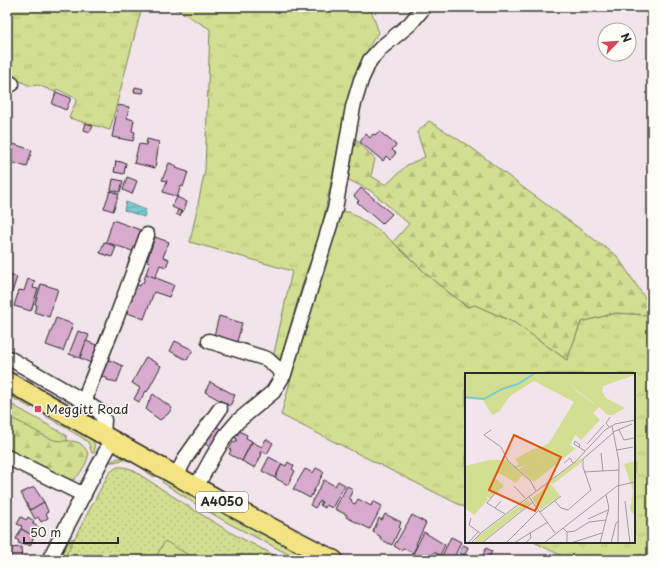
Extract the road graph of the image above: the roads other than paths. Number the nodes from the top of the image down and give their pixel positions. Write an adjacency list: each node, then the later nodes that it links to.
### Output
1 (424, 7): 5 (street)
2 (147, 235): 7 (street)
3 (209, 341): 5 (street)
4 (7, 357): 7 (street)
5 (284, 374): 12 (street)
6 (7, 380): 9 (main road, A4050)
7 (86, 402): 9 (street)
8 (220, 410): 11 (street)
9 (108, 437): 11 (main road, A4050); 13 (street)
10 (7, 457): 13 (street)
11 (176, 476): 12 (main road, A4050)
12 (196, 488): 15 (main road, A4050)
13 (84, 495): 14 (street)
14 (49, 560)
15 (334, 560)

